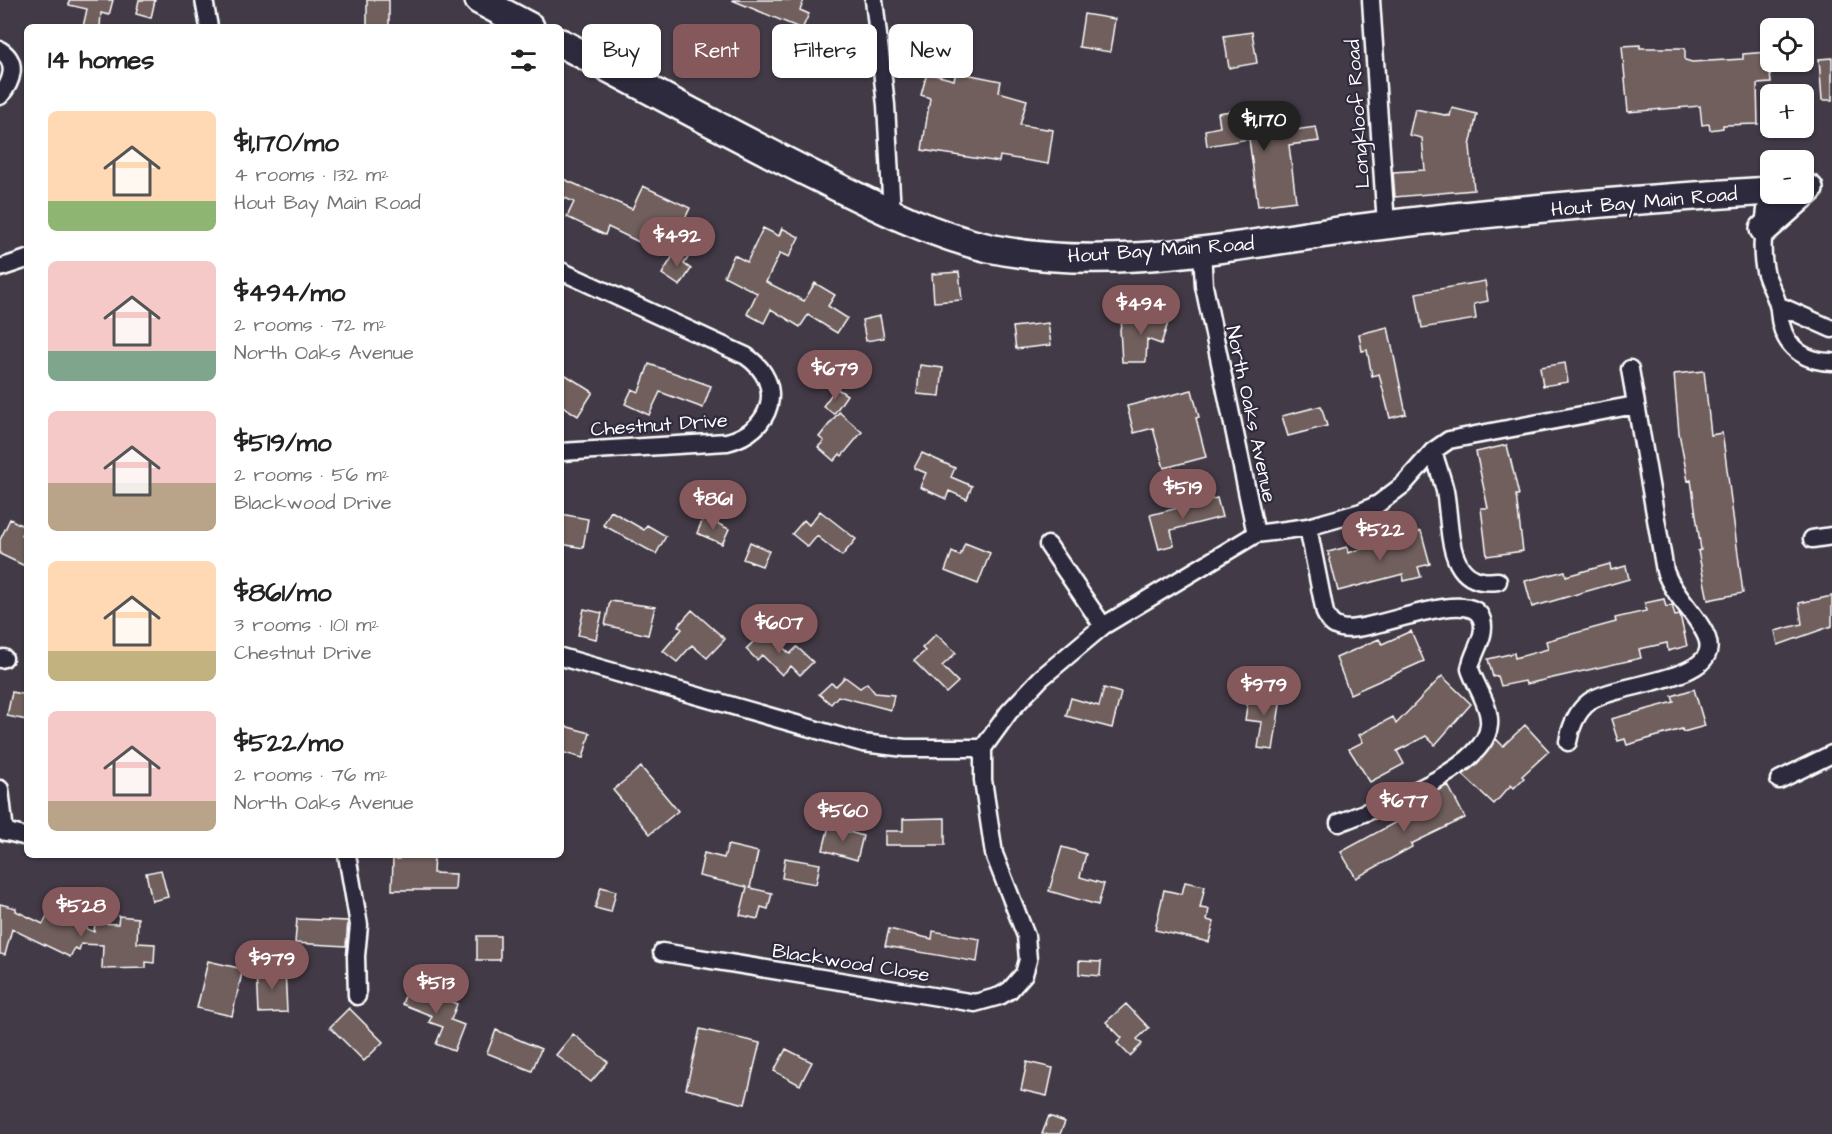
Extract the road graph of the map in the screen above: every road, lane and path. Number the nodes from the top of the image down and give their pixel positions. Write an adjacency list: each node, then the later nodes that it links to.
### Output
1 (204, 0): 5 (street)
2 (479, 0): 6 (main road)
3 (874, 0): 13 (street)
4 (1371, 0): 14 (street, Longkloof Road)
5 (208, 24)
6 (524, 24)
7 (564, 45): 13 (main road, Hout Bay Main Road)
8 (0, 50): 9 (street)
9 (0, 96)
10 (1815, 188): 15 (main road)
11 (1760, 192): 14 (main road, Hout Bay Main Road)
12 (1767, 204): 15 (street)
13 (892, 213): 16 (main road, Hout Bay Main Road)
14 (1386, 225): 16 (main road, Hout Bay Main Road)
15 (1764, 229): 20 (street)
16 (1202, 250): 28 (street, North Oaks Avenue)
17 (24, 260): 18 (street)
18 (0, 268)
19 (564, 272): 26 (street, Chestnut Drive)
20 (1778, 305): 21 (street); 22 (street)
21 (1832, 329)
22 (1832, 362)
23 (1630, 369): 24 (street)
24 (1635, 405): 25 (street, North Oaks Avenue); 35 (street)
25 (1433, 451): 27 (street, North Oaks Avenue); 32 (street)
26 (564, 452)
27 (1308, 527): 28 (street, North Oaks Avenue); 40 (street)
28 (1256, 534): 33 (street)
29 (1832, 536): 30 (street)
30 (1812, 539)
31 (1048, 545): 33 (street)
32 (1498, 581)
33 (1103, 626): 36 (street)
34 (564, 658): 36 (street)
35 (1568, 742)
36 (983, 748): 44 (street, Blackwood Close)
37 (1832, 754): 38 (street)
38 (1779, 780)
39 (0, 789): 41 (street)
40 (1339, 823)
41 (2, 831): 42 (street)
42 (24, 836)
43 (347, 858): 45 (street)
44 (662, 952)
45 (357, 996)

